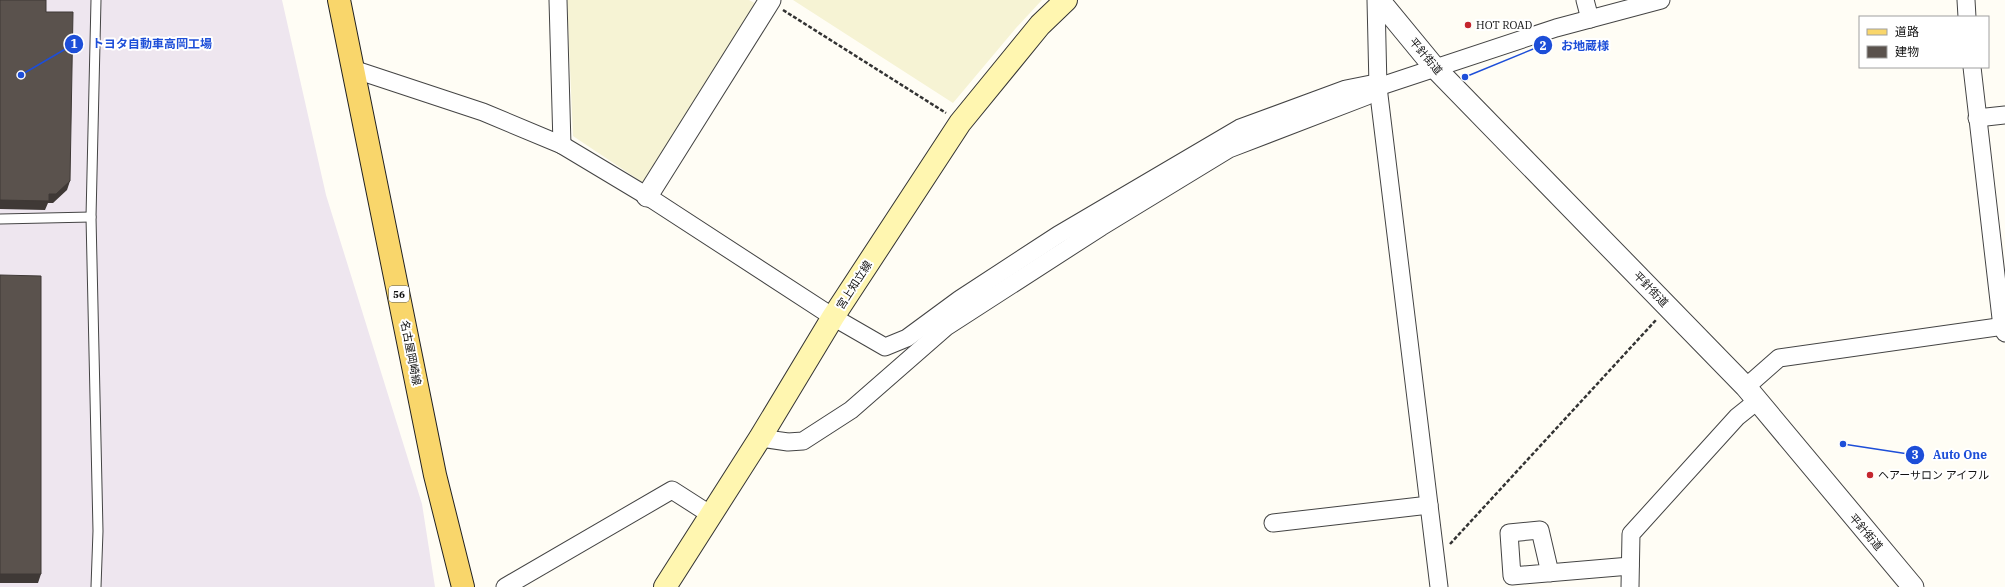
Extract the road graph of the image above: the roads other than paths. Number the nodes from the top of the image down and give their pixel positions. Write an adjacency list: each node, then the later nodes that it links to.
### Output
1 (96, 0): 21 (lane)
2 (339, 0): 15 (main road, 名古屋岡崎線 / 56)
3 (558, 0): 19 (street)
4 (1066, 0): 23 (main road, 宮上知立線)
5 (1376, 0): 16 (street)
6 (1380, 0): 13 (street, 平針街道)
7 (1585, 0): 12 (street)
8 (1661, 0): 12 (street)
9 (1966, 0): 11 (street)
10 (770, 1): 20 (street)
11 (1967, 16)
12 (1590, 19): 13 (street)
13 (1434, 68): 16 (street); 25 (street, 平針街道)
14 (1972, 68): 18 (street)
15 (353, 69): 19 (street); 33 (main road, 名古屋岡崎線 / 56)
16 (1378, 87): 23 (street); 26 (street); 27 (street)
17 (2005, 114): 18 (street)
18 (1978, 118): 24 (street)
19 (562, 145): 20 (street)
20 (647, 196): 23 (street)
21 (92, 218): 22 (lane); 32 (lane)
22 (0, 219)
23 (833, 317): 26 (main road, 宮上知立線)
24 (2004, 329): 25 (street)
25 (1752, 394): 30 (street); 38 (street, 平針街道)
26 (760, 438): 28 (main road, 宮上知立線)
27 (1429, 505): 29 (street); 36 (street)
28 (711, 514): 34 (street); 35 (main road, 宮上知立線)
29 (1274, 523)
30 (1630, 566): 31 (street); 37 (street)
31 (1550, 573)
32 (96, 587)
33 (463, 587)
34 (505, 587)
35 (665, 587)
36 (1439, 587)
37 (1630, 587)
38 (1913, 587)

